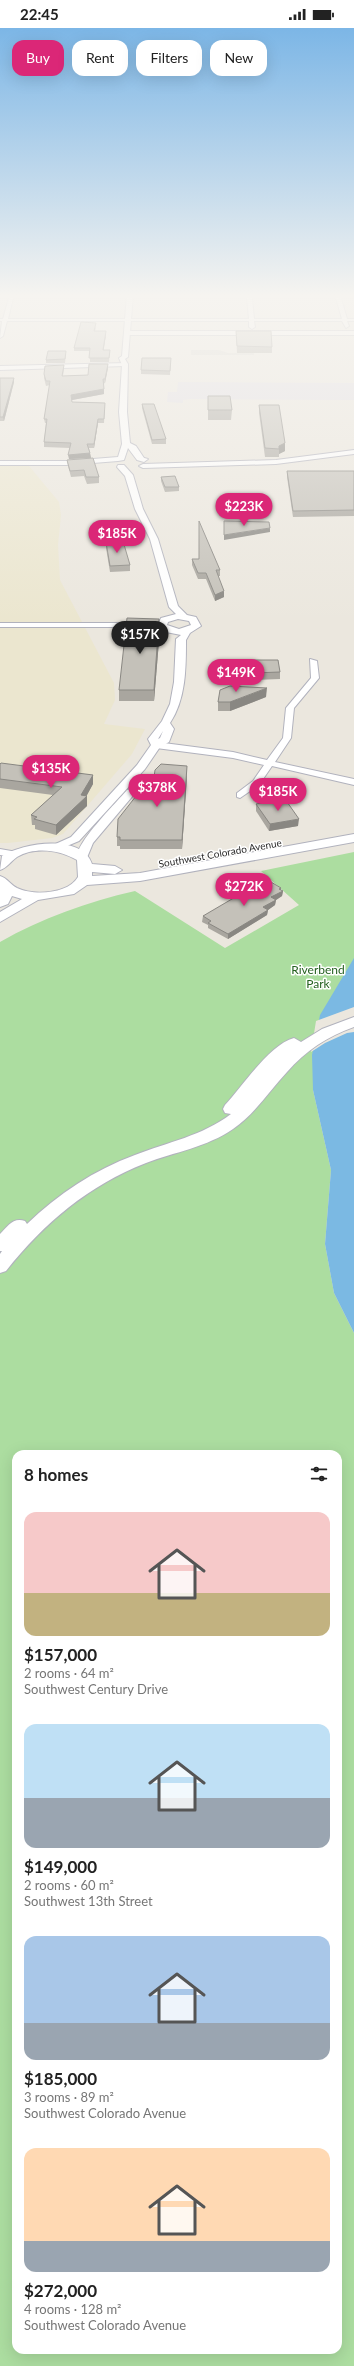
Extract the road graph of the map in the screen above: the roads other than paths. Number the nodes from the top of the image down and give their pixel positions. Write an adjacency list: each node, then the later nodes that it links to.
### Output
1 (123, 404): 2 (street)
2 (126, 444): 4 (street); 6 (street)
3 (354, 452): 4 (street)
4 (141, 462): 6 (street); 6 (street); 8 (street)
5 (0, 463): 6 (street)
6 (119, 463): 7 (street)
7 (134, 492): 9 (street); 9 (street)
8 (143, 492)
9 (154, 539): 10 (street)
10 (174, 608): 11 (street); 13 (street)
11 (183, 616): 13 (street); 17 (street)
12 (0, 620): 14 (street)
13 (160, 621): 15 (street); 15 (street); 17 (street)
14 (96, 624): 15 (street); 16 (street)
15 (122, 624)
16 (0, 625)
17 (180, 634): 19 (street)
18 (313, 661): 20 (street)
19 (156, 745): 20 (street); 21 (street)
20 (270, 763): 22 (street); 23 (street)
21 (141, 767): 26 (street); 29 (street)
22 (354, 782)
23 (240, 795)
24 (354, 830): 29 (main road, Southwest Colorado Avenue)
25 (354, 838): 31 (main road, Southwest Colorado Avenue)
26 (55, 848): 28 (main road, Southwest Colorado Avenue); 29 (main road, Southwest Colorado Avenue)
27 (0, 852): 28 (street)
28 (14, 854): 30 (main road)
29 (84, 862): 31 (main road)
30 (0, 866)
31 (84, 881): 33 (main road)
32 (4, 884): 33 (main road); 34 (main road)
33 (35, 896): 35 (main road)
34 (0, 904)
35 (0, 918)
36 (354, 1014): 38 (main road)
37 (354, 1022): 38 (main road)
38 (254, 1092): 39 (main road); 40 (main road)
39 (0, 1245)
40 (0, 1266)

